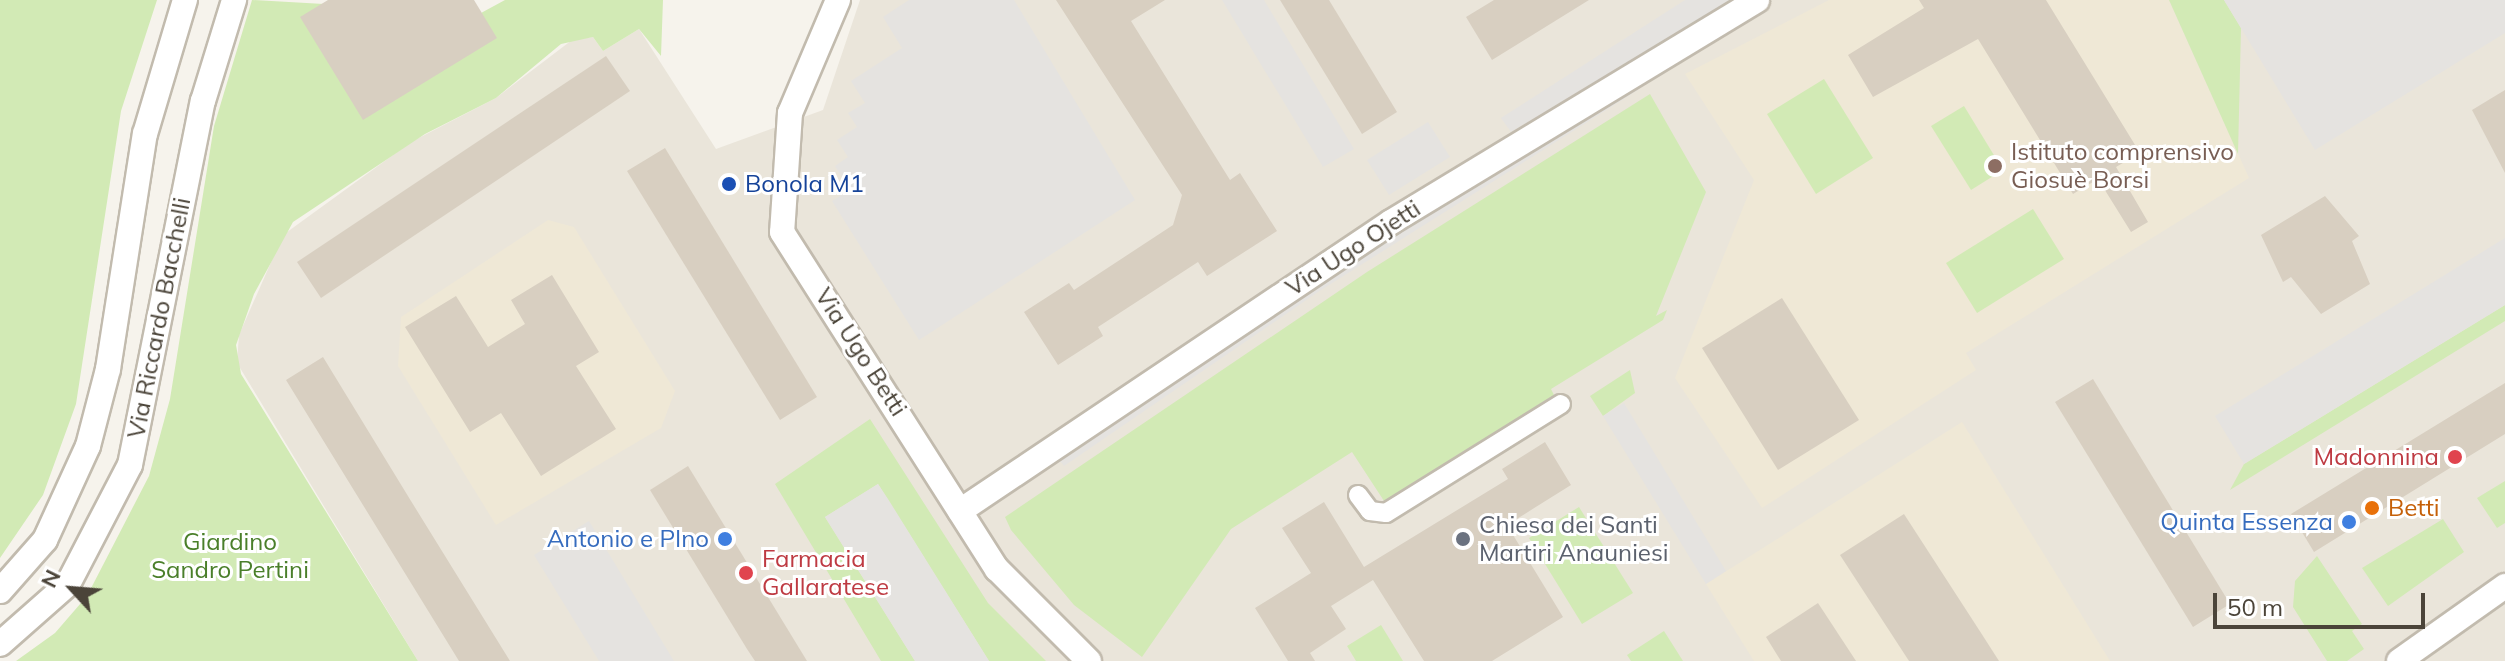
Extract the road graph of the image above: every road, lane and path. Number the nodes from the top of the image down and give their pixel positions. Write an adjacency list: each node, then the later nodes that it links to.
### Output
1 (185, 0): 9 (street, Via Riccardo Bacchelli)
2 (234, 0): 10 (street, Via Riccardo Bacchelli)
3 (838, 0): 7 (street, Via Ugo Betti)
4 (1757, 0): 7 (street, Via Ugo Ojetti)
5 (1561, 404): 6 (street)
6 (1358, 495)
7 (960, 511): 11 (street, Via Ugo Betti)
8 (2505, 586): 12 (street)
9 (0, 591)
10 (0, 644)
11 (1089, 661)
12 (2399, 661)

